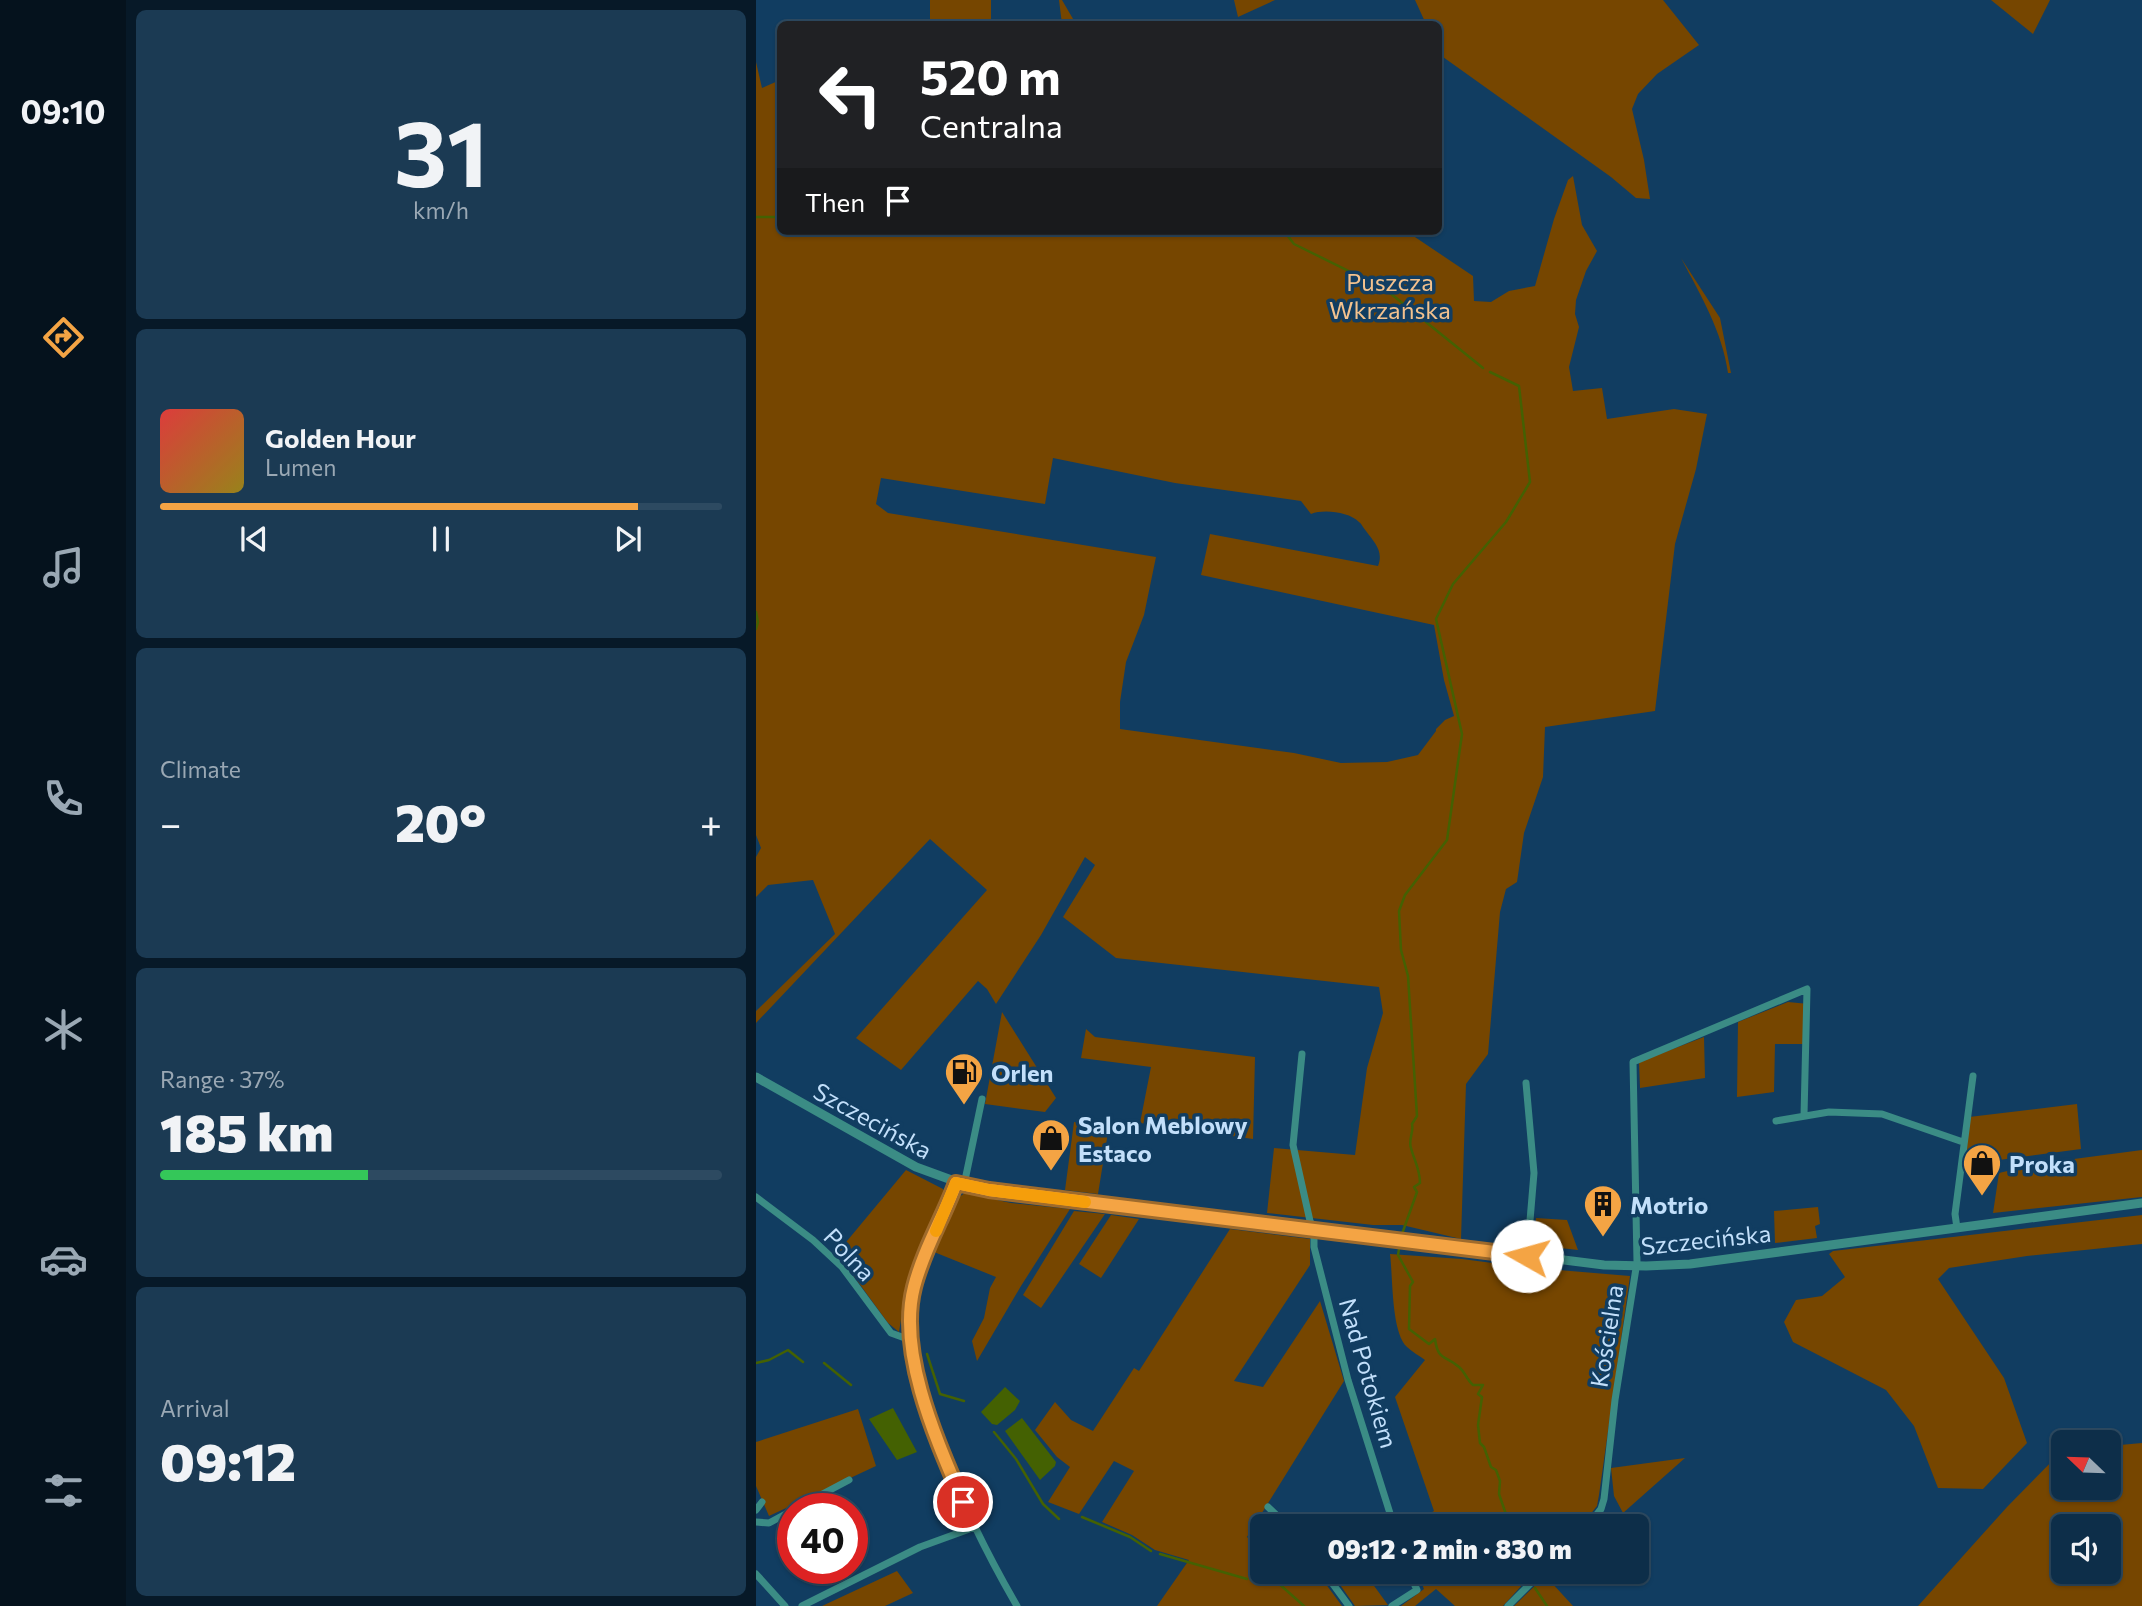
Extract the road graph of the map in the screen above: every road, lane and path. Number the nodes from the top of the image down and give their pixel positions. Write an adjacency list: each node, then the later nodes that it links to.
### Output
1 (1302, 1054): 13 (street, Nad Potokiem)
2 (1973, 1076): 8 (street)
3 (756, 1077): 9 (street, Szczecińska)
4 (1526, 1083): 14 (street)
5 (982, 1099): 9 (street)
6 (1804, 1116): 7 (street); 8 (street); 15 (street, Kościelna)
7 (1776, 1121)
8 (1963, 1142): 12 (street)
9 (960, 1184): 13 (street, Szczecińska); 16 (street)
10 (756, 1198): 16 (street, Polna)
11 (2142, 1203): 12 (street, Szczecińska)
12 (1956, 1228): 15 (street, Szczecińska)
13 (1314, 1230): 14 (street, Szczecińska); 23 (street, Nad Potokiem)
14 (1527, 1256): 15 (street, Szczecińska)
15 (1636, 1266): 24 (street, Kościelna)
16 (910, 1337): 27 (street)
17 (849, 1479): 18 (street)
18 (823, 1493)
19 (762, 1502): 21 (street)
20 (1268, 1507): 22 (street)
21 (756, 1510)
22 (1276, 1514)
23 (1390, 1514)
24 (1597, 1514)
25 (777, 1519): 26 (street)
26 (756, 1522)
27 (975, 1527): 33 (street); 34 (street)
28 (756, 1573): 32 (street)
29 (1333, 1584): 35 (street)
30 (1414, 1584): 36 (street)
31 (1530, 1584): 37 (street)
32 (785, 1606)
33 (802, 1606)
34 (1017, 1606)
35 (1349, 1606)
36 (1392, 1606)
37 (1508, 1606)

